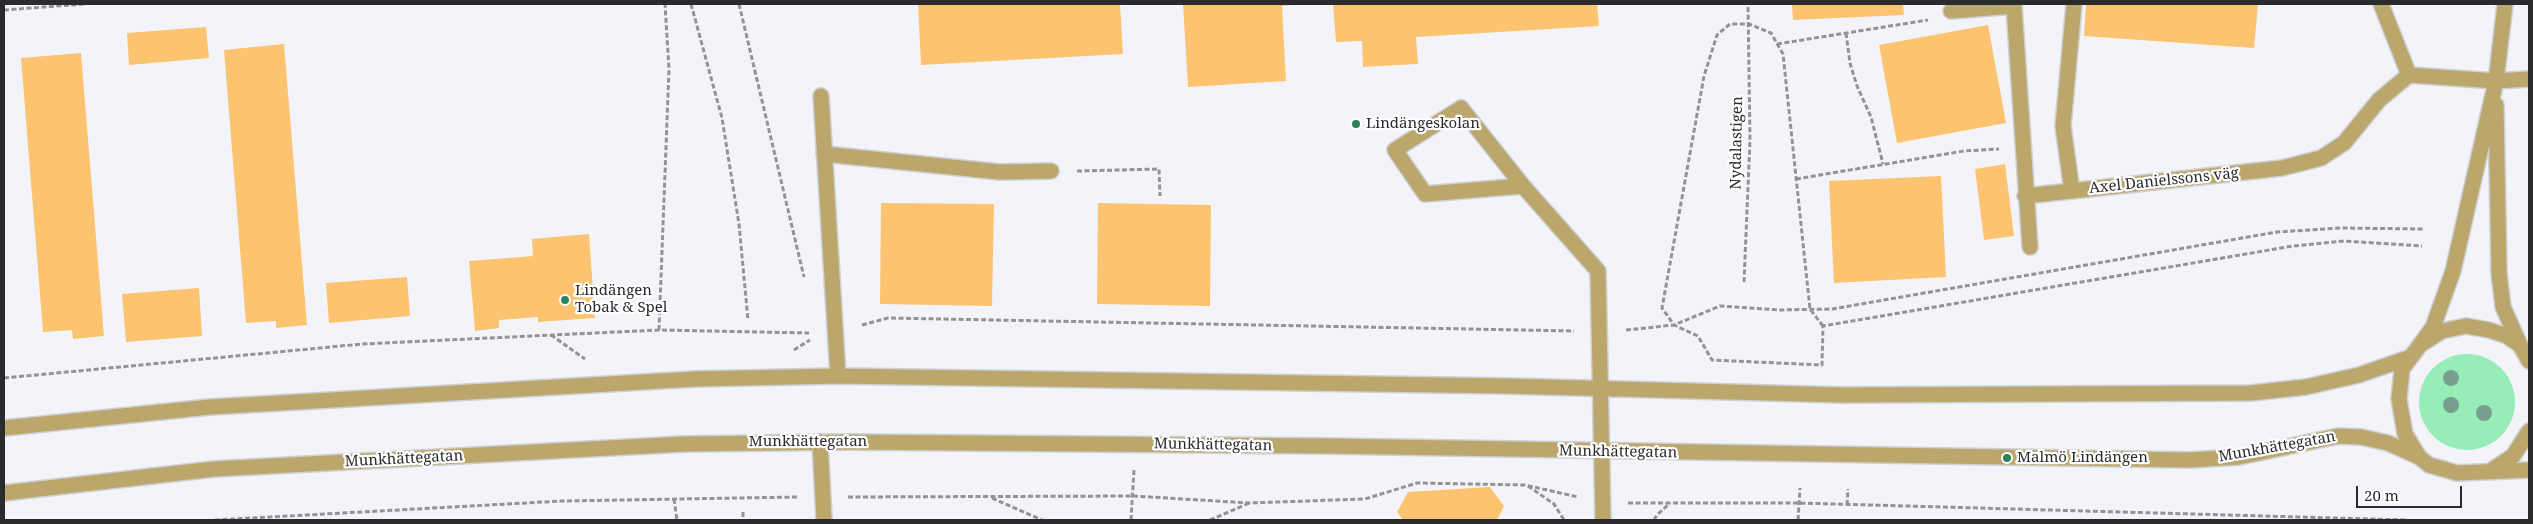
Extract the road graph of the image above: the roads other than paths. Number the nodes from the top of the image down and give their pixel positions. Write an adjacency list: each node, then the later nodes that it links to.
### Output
1 (2074, 4): 12 (street, Axel Danielssons väg)
2 (2381, 4): 5 (street)
3 (2505, 4): 7 (street)
4 (1951, 11): 13 (street)
5 (2409, 76): 7 (street); 12 (street, Axel Danielssons väg)
6 (2529, 79): 7 (street)
7 (2496, 81): 15 (street); 16 (street)
8 (821, 96): 9 (street)
9 (824, 154): 10 (street); 19 (street)
10 (1051, 171)
11 (1523, 186): 11 (street); 20 (street)
12 (2072, 191): 13 (street)
13 (2025, 196): 14 (street)
14 (2030, 247)
15 (2420, 345): 16 (street); 17 (street)
16 (2520, 345): 18 (street)
17 (2408, 358): 20 (street); 25 (street)
18 (2529, 361)
19 (838, 376): 20 (street); 21 (street)
20 (1601, 388): 24 (street)
21 (4, 428)
22 (2529, 431): 26 (street, Munkhättegatan)
23 (820, 442): 24 (street, Munkhättegatan); 28 (street, Munkhättegatan); 29 (street)
24 (1602, 452): 25 (street, Munkhättegatan); 30 (street)
25 (2419, 457): 26 (street, Munkhättegatan)
26 (2492, 470): 27 (street, Munkhättegatan)
27 (2529, 470)
28 (4, 493)
29 (824, 520)
30 (1603, 520)

